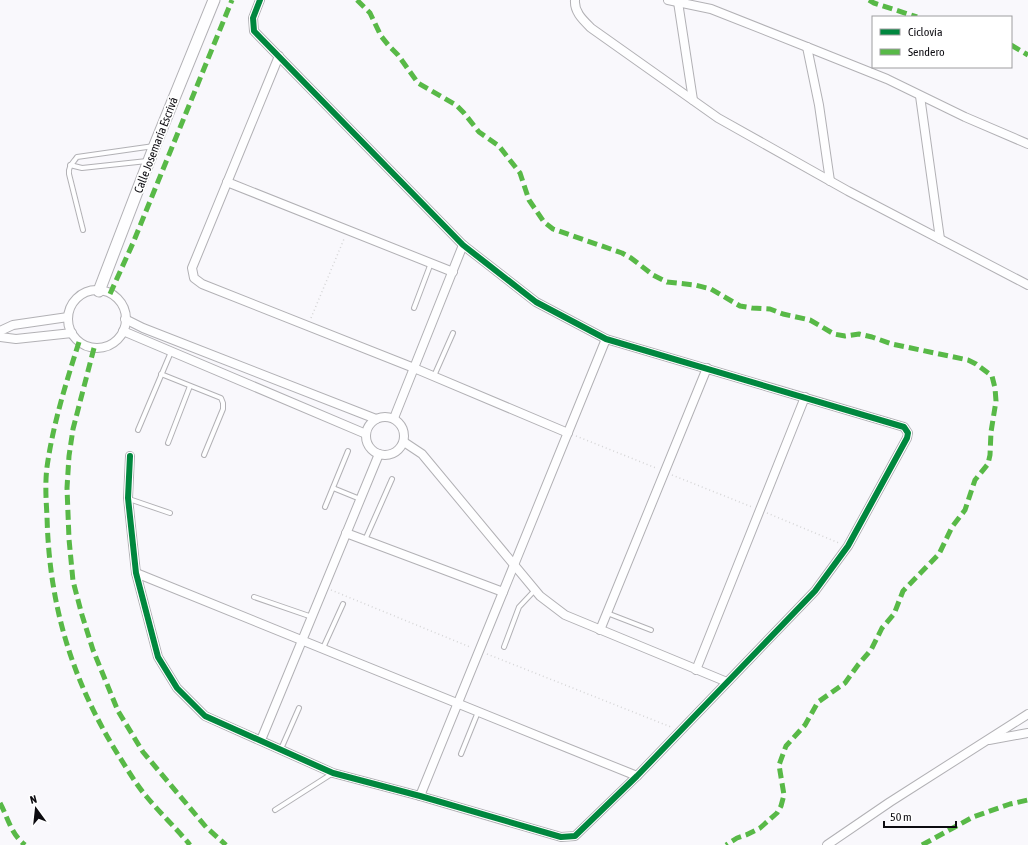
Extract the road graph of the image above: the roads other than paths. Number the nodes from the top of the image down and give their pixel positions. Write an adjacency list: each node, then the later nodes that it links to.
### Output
1 (214, 0): 11 (street, Calle Josemaría Escrivá)
2 (260, 0): 7 (street)
3 (575, 0): 9 (street)
4 (668, 0): 5 (street)
5 (678, 2): 6 (street); 9 (street)
6 (807, 47): 8 (street); 14 (street)
7 (279, 56): 15 (street); 18 (street)
8 (920, 96): 10 (street); 17 (street)
9 (693, 100): 14 (street)
10 (1028, 144)
11 (155, 145): 12 (street, Calle Josemaría Escrivá); 13 (lane)
12 (150, 160): 13 (lane); 22 (street, Calle Josemaría Escrivá)
13 (70, 165): 16 (lane)
14 (830, 181): 17 (street)
15 (227, 182): 19 (street); 35 (street)
16 (83, 230)
17 (940, 239): 21 (street)
18 (463, 245): 20 (street); 31 (street)
19 (431, 263): 20 (street); 23 (lane)
20 (453, 272): 35 (street)
21 (1028, 285)
22 (99, 291): 24 (street); 25 (street)
23 (414, 308)
24 (68, 317): 26 (street); 28 (street)
25 (126, 319): 27 (street); 33 (street)
26 (0, 331)
27 (123, 331): 28 (street); 32 (street)
28 (72, 333): 30 (street)
29 (453, 333): 38 (lane)
30 (0, 337)
31 (606, 339): 36 (street); 44 (street)
32 (171, 352): 34 (street); 37 (lane)
33 (214, 356): 34 (street); 42 (street)
34 (210, 368): 45 (street)
35 (414, 368): 38 (street); 41 (street)
36 (707, 368): 40 (street); 66 (street)
37 (161, 374): 39 (lane); 43 (lane)
38 (434, 376): 44 (street)
39 (190, 386): 47 (lane); 50 (lane)
40 (805, 397): 73 (street); 74 (street)
41 (394, 418): 42 (street); 46 (street)
42 (376, 419): 45 (street)
43 (138, 430)
44 (568, 433): 60 (street)
45 (366, 434): 49 (street)
46 (404, 442): 49 (street); 60 (street)
47 (168, 443)
48 (348, 451): 53 (lane)
49 (379, 454): 55 (street)
50 (204, 455)
51 (130, 456): 54 (street)
52 (392, 479): 59 (lane)
53 (333, 488): 55 (lane); 56 (lane)
54 (128, 498): 57 (lane); 61 (street)
55 (360, 500): 58 (street)
56 (325, 508)
57 (170, 513)
58 (346, 533): 59 (street); 67 (street)
59 (366, 540): 63 (street)
60 (514, 565): 62 (street); 63 (street)
61 (136, 574): 70 (street); 80 (street)
62 (535, 590): 68 (street); 72 (lane)
63 (503, 592): 75 (street)
64 (254, 597): 67 (lane)
65 (343, 604): 71 (lane)
66 (607, 613): 68 (street); 69 (lane)
67 (312, 617): 70 (street)
68 (600, 630): 73 (street)
69 (651, 630)
70 (302, 639): 71 (street); 80 (street)
71 (323, 648): 75 (street)
72 (504, 648)
73 (696, 670): 74 (street)
74 (727, 682): 85 (street)
75 (457, 704): 77 (street); 86 (street)
76 (298, 708): 82 (lane)
77 (478, 712): 83 (lane); 85 (street)
78 (1028, 714): 81 (street)
79 (1028, 733): 81 (street)
80 (261, 740): 82 (street)
81 (985, 741): 88 (street)
82 (281, 749): 84 (street)
83 (461, 754)
84 (333, 773): 86 (street); 87 (lane)
85 (637, 776): 86 (street)
86 (420, 796)
87 (275, 810)
88 (827, 845)

